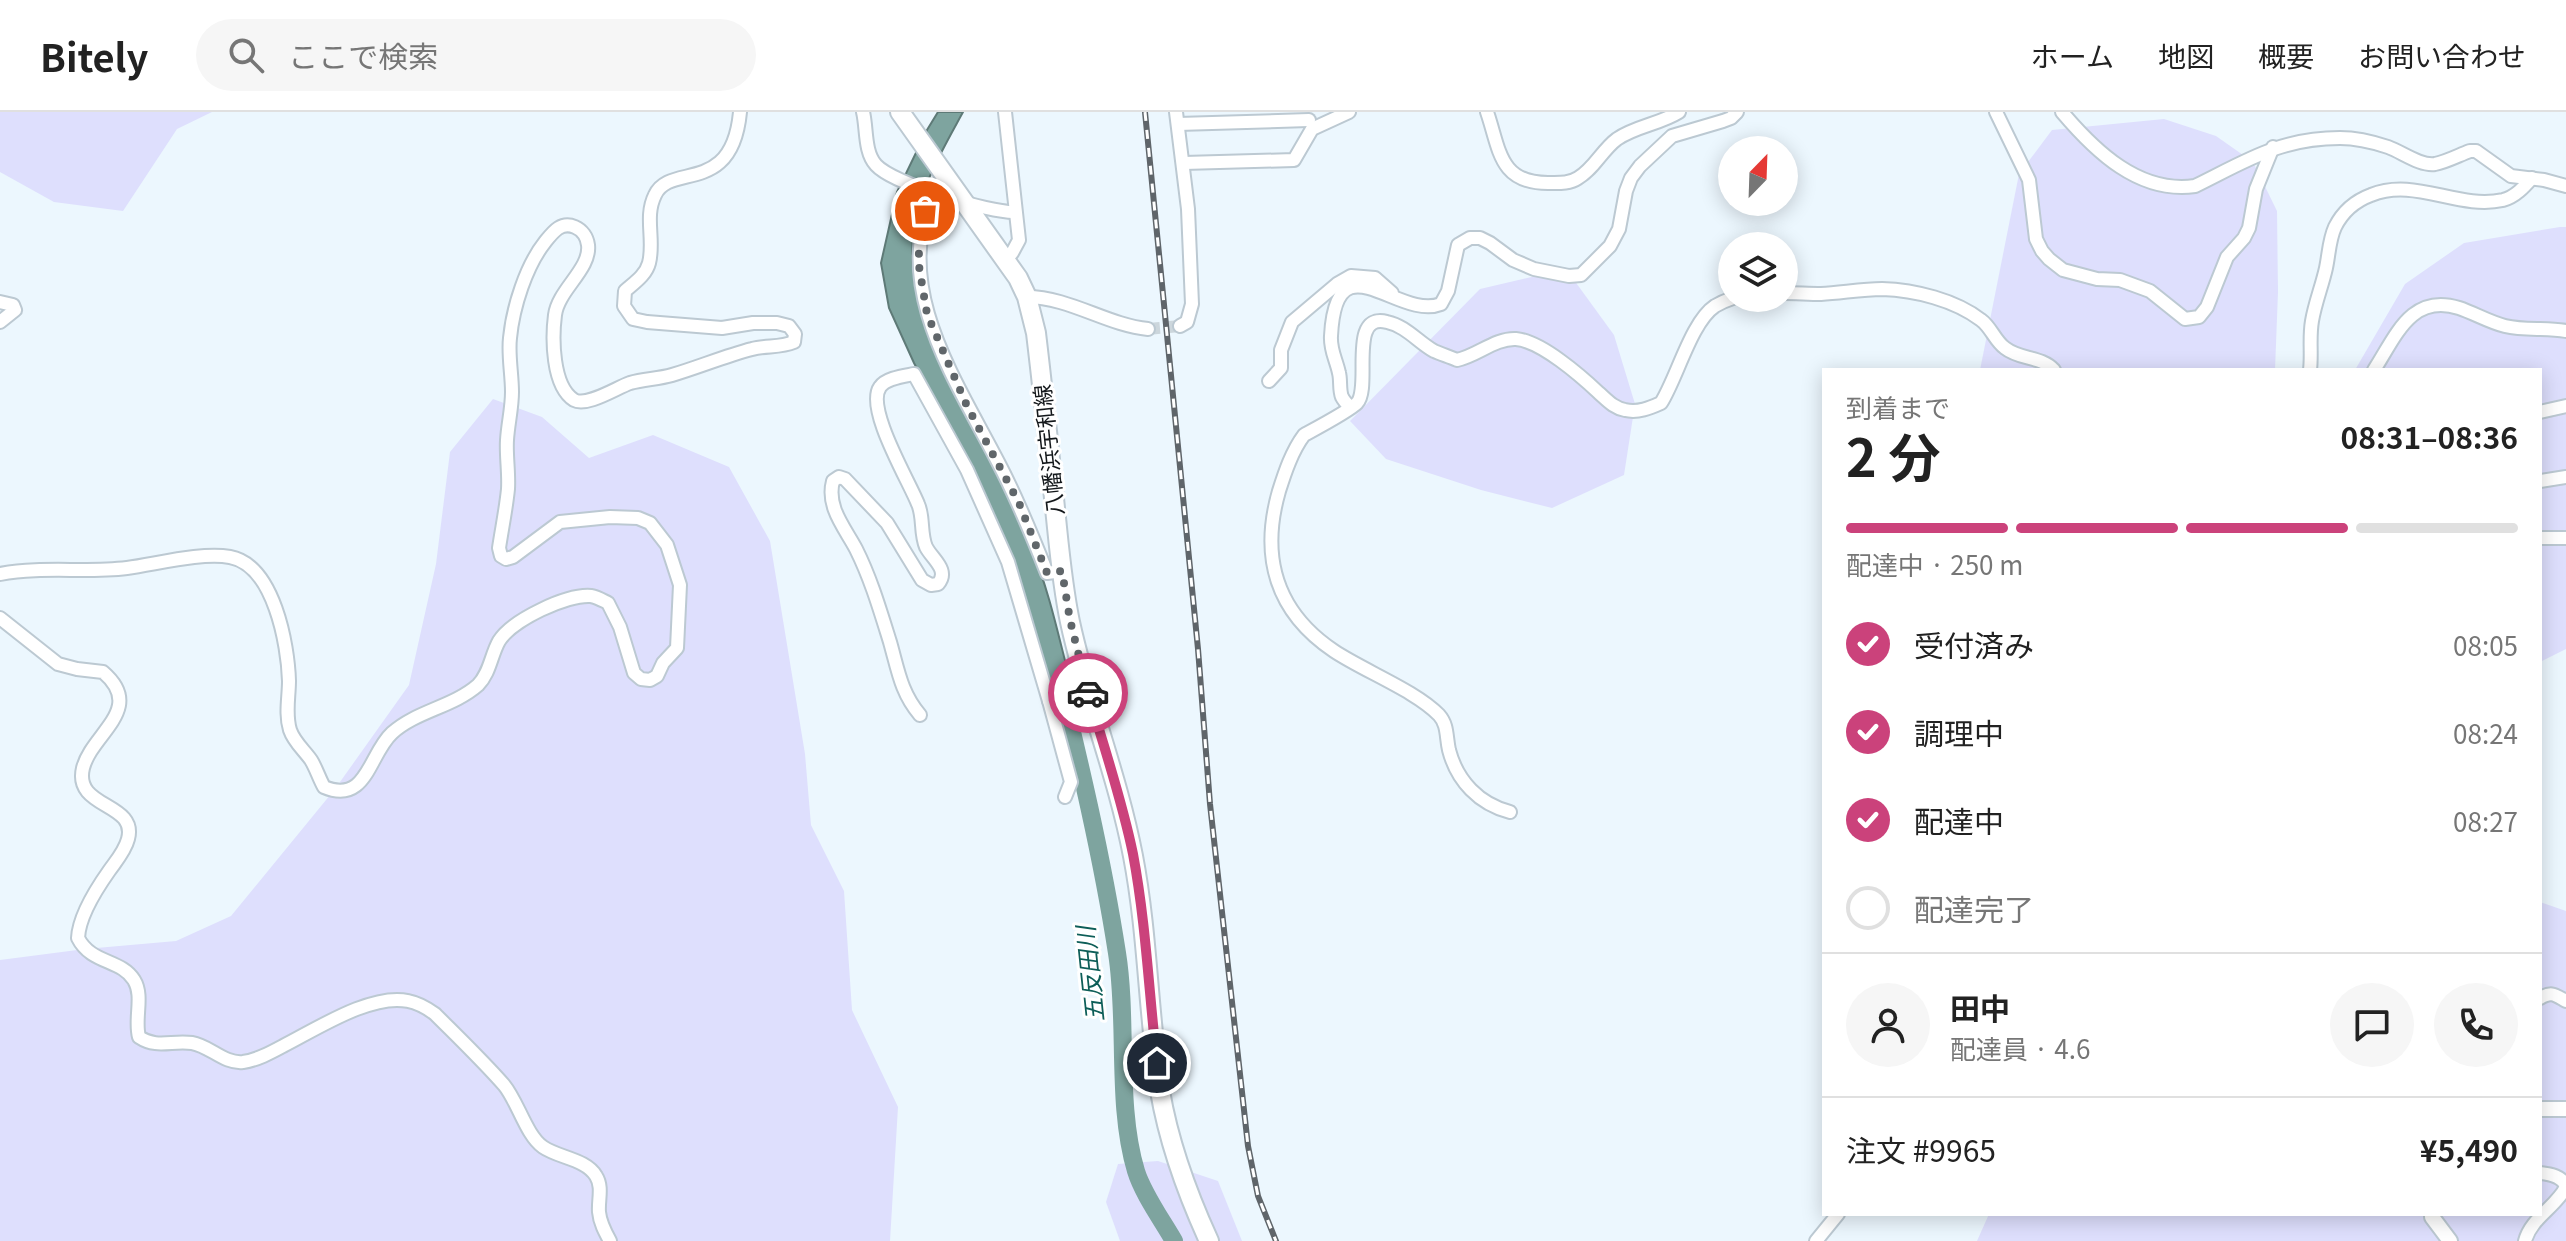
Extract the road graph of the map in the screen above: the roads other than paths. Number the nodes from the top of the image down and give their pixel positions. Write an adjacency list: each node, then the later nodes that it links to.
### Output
1 (740, 112): 44 (street)
2 (863, 112): 19 (street)
3 (900, 112): 20 (main road, 八幡浜宇和線)
4 (1005, 112): 21 (street)
5 (1349, 112): 11 (street)
6 (1487, 112): 7 (street)
7 (1679, 112)
8 (1737, 112): 25 (street)
9 (1996, 112): 15 (street)
10 (2062, 112): 15 (street)
11 (1333, 115): 14 (street)
12 (1244, 117): 13 (street); 14 (street)
13 (1177, 118): 16 (street)
14 (1310, 120): 16 (street)
15 (2273, 147): 17 (street)
16 (1184, 163): 29 (street)
17 (2532, 178): 18 (street); 33 (street)
18 (2566, 186)
19 (931, 192): 20 (street); 43 (street)
20 (966, 203): 21 (street); 22 (main road, 八幡浜宇和線)
21 (1015, 212): 22 (street)
22 (1005, 258): 24 (main road, 八幡浜宇和線)
23 (1798, 293): 32 (street)
24 (1027, 297): 30 (street); 43 (main road, 八幡浜宇和線)
25 (1397, 298): 35 (street); 37 (street)
26 (0, 302): 28 (street)
27 (1718, 305): 37 (street)
28 (0, 322)
29 (1180, 326)
30 (1148, 329)
31 (2566, 331): 34 (street)
32 (2052, 368)
33 (2310, 368)
34 (2375, 368)
35 (1269, 381)
36 (2566, 406): 38 (street)
37 (1350, 407): 50 (street)
38 (2542, 412)
39 (2566, 477): 40 (street)
40 (2542, 481)
41 (2542, 538): 42 (street)
42 (2566, 538)
43 (1062, 571): 46 (main road, 八幡浜宇和線)
44 (0, 574)
45 (0, 618): 61 (street)
46 (1083, 694): 47 (street); 62 (main road, 八幡浜宇和線)
47 (1051, 700): 48 (street); 49 (street)
48 (920, 715)
49 (1065, 797)
50 (1510, 812)
51 (2542, 997): 52 (street)
52 (2566, 1001)
53 (2542, 1109): 54 (street)
54 (2566, 1109)
55 (2542, 1173): 56 (street)
56 (2566, 1187): 57 (street)
57 (2542, 1213)
58 (1836, 1216): 63 (street)
59 (2434, 1216): 64 (street)
60 (2540, 1216): 65 (street)
61 (610, 1241)
62 (1209, 1241)
63 (1816, 1241)
64 (2450, 1241)
65 (2525, 1241)

